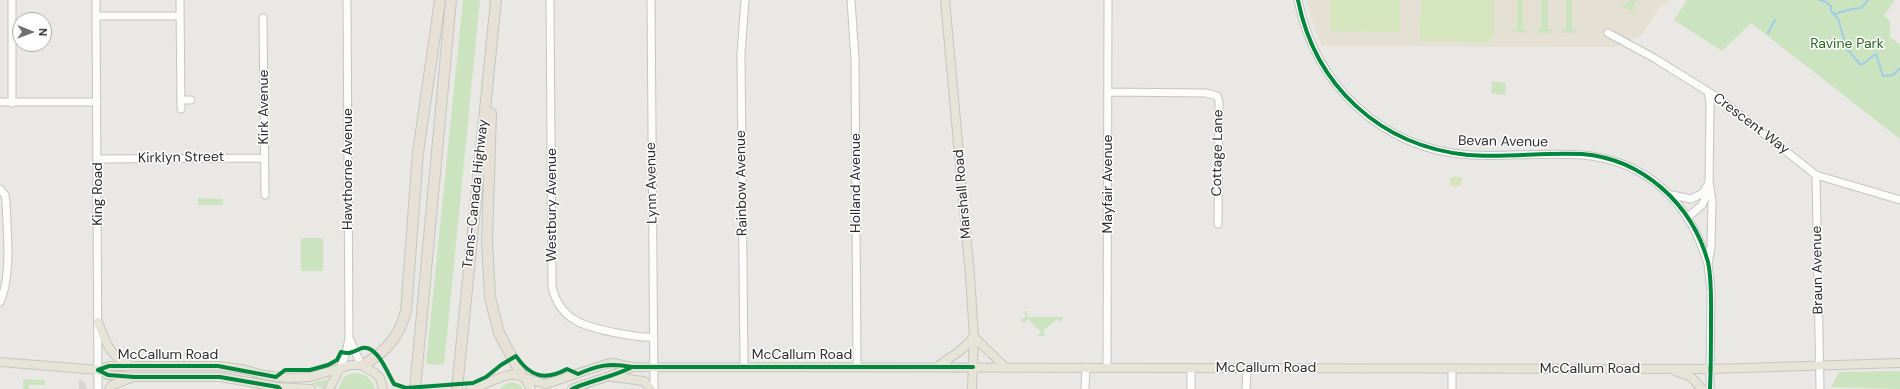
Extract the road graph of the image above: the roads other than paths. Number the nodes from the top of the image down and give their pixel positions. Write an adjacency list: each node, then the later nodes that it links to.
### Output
1 (12, 0): 26 (street)
2 (96, 0): 15 (street, King Road)
3 (180, 0): 16 (street)
4 (347, 0): 43 (street, Hawthorne Avenue)
5 (440, 0): 46 (highway)
6 (451, 0): 77 (highway)
7 (496, 0): 19 (highway, Trans-Canada Highway)
8 (550, 0): 41 (street, Westbury Avenue)
9 (651, 0): 41 (street, Lynn Avenue)
10 (745, 0): 50 (street, Rainbow Avenue)
11 (851, 0): 53 (street, Holland Avenue)
12 (945, 0): 42 (main road, Marshall Road)
13 (1108, 0): 20 (street, Mayfair Avenue)
14 (1298, 0): 33 (street, Bevan Avenue)
15 (96, 16): 16 (street); 25 (street, King Road)
16 (180, 16): 22 (street)
17 (263, 18): 28 (street, Kirk Avenue)
18 (1608, 33): 21 (street, Crescent Way)
19 (493, 35): 68 (highway); 78 (highway, Trans-Canada Highway)
20 (1108, 92): 37 (street, Cottage Lane); 57 (street, Mayfair Avenue)
21 (1708, 92): 30 (street, Crescent Way); 31 (street)
22 (181, 100): 23 (street); 27 (street)
23 (191, 100)
24 (0, 102): 26 (street)
25 (97, 102): 26 (street); 29 (street, King Road)
26 (12, 103)
27 (181, 109)
28 (264, 158): 29 (street, Kirklyn Street); 34 (street, Kirk Avenue)
29 (98, 159): 40 (street, King Road)
30 (1816, 175): 35 (street, Crescent Way); 47 (street, Braun Avenue)
31 (1709, 182): 33 (street); 36 (street); 38 (street)
32 (0, 189): 39 (street)
33 (1669, 193): 36 (street, Bevan Avenue)
34 (265, 195)
35 (1900, 200)
36 (1688, 217): 38 (street, Bevan Avenue)
37 (1218, 224)
38 (1708, 264): 63 (street)
39 (0, 302)
40 (98, 322): 48 (main road); 64 (street, King Road)
41 (654, 337): 49 (street, Lynn Avenue)
42 (974, 337): 51 (main road); 54 (main road, Marshall Road); 55 (main road)
43 (349, 338): 46 (street, Hawthorne Avenue); 61 (street, Hawthorne Avenue)
44 (0, 362): 64 (main road, McCallum Road)
45 (1900, 362): 47 (main road, McCallum Road)
46 (362, 365): 61 (main road, McCallum Road); 69 (main road)
47 (1821, 365): 63 (main road, McCallum Road); 91 (street, Braun Avenue)
48 (132, 366): 61 (main road, McCallum Road); 64 (main road, McCallum Road)
49 (654, 366): 50 (main road, McCallum Road); 52 (main road, McCallum Road); 83 (street, Lynn Avenue)
50 (744, 366): 53 (main road, McCallum Road)
51 (938, 366): 53 (main road, McCallum Road); 54 (main road, McCallum Road)
52 (632, 367): 65 (main road, McCallum Road); 68 (main road, McCallum Road)
53 (857, 367)
54 (973, 367): 55 (main road, McCallum Road); 84 (main road, Marshall Road)
55 (1005, 367): 56 (main road, McCallum Road)
56 (1086, 367): 57 (main road, McCallum Road); 85 (street)
57 (1107, 367): 58 (main road, McCallum Road)
58 (1192, 368): 59 (main road, McCallum Road); 86 (street)
59 (1247, 368): 60 (main road, McCallum Road); 87 (street)
60 (1452, 368): 62 (main road, McCallum Road); 88 (street)
61 (340, 369): 74 (main road)
62 (1671, 369): 63 (main road, McCallum Road); 89 (main road)
63 (1711, 369): 90 (street)
64 (98, 370): 66 (main road, McCallum Road); 71 (street, King Road)
65 (609, 376): 81 (main road, McCallum Road); 82 (main road)
66 (134, 377): 72 (main road); 73 (main road, McCallum Road)
67 (500, 377): 68 (main road, McCallum Road); 70 (main road); 79 (main road)
68 (523, 377): 80 (main road)
69 (380, 378): 75 (main road); 76 (main road)
70 (473, 388)
71 (98, 389)
72 (109, 389)
73 (311, 389)
74 (329, 389)
75 (383, 389)
76 (391, 389)
77 (415, 389)
78 (457, 389)
79 (493, 389)
80 (531, 389)
81 (572, 389)
82 (651, 389)
83 (654, 389)
84 (972, 389)
85 (1085, 389)
86 (1191, 389)
87 (1246, 389)
88 (1452, 389)
89 (1702, 389)
90 (1710, 389)
91 (1820, 389)

